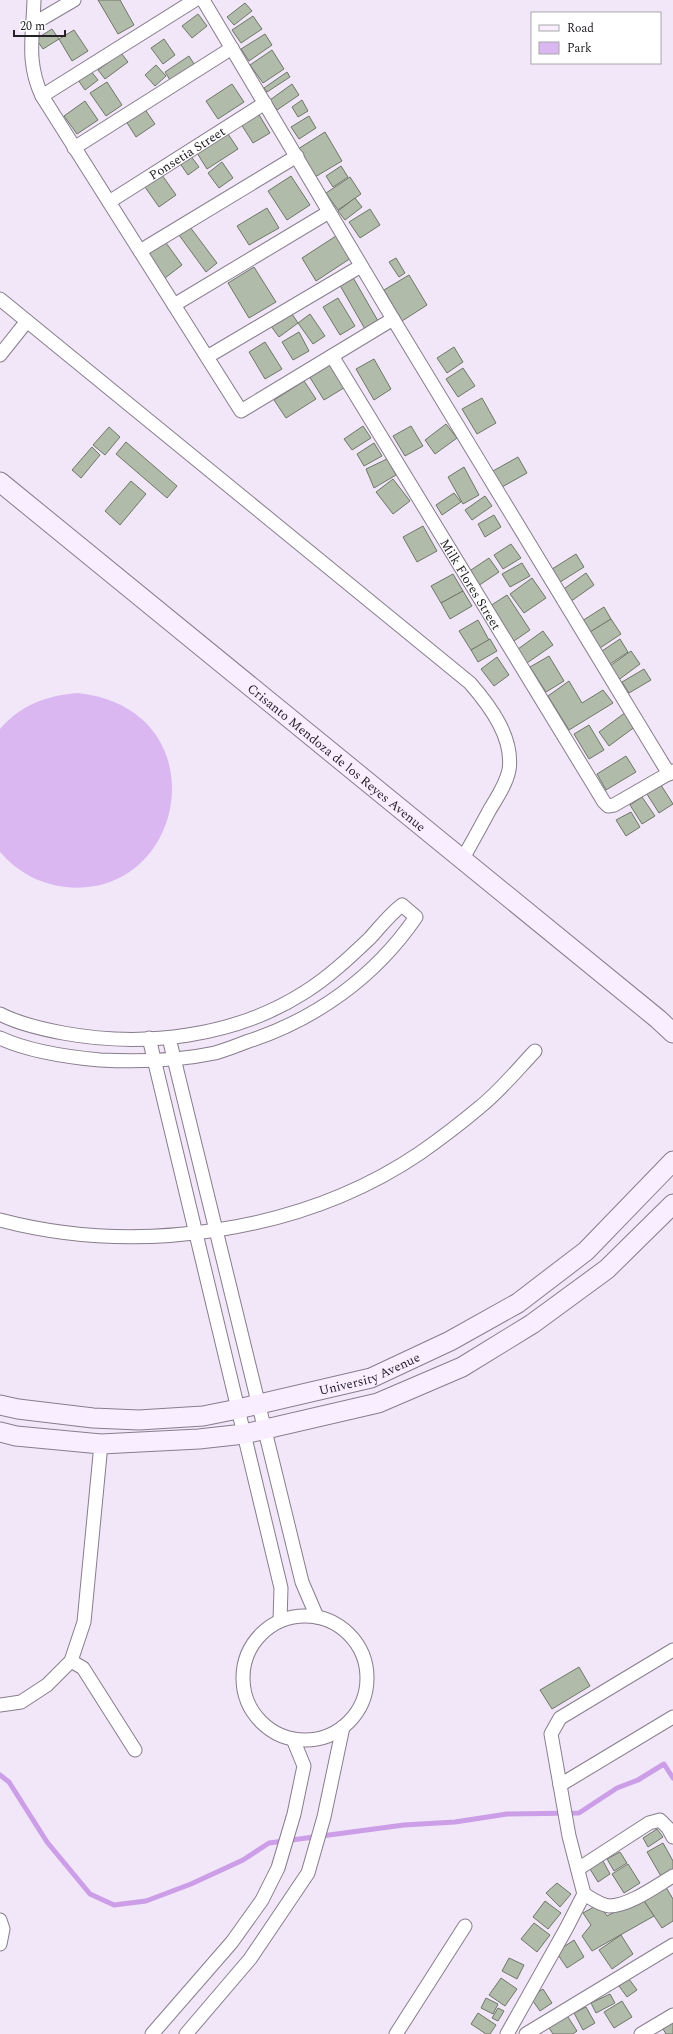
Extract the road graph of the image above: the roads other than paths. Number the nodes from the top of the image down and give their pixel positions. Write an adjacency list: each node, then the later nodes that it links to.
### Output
1 (34, 0): 5 (street)
2 (74, 0): 5 (street)
3 (195, 0): 7 (street)
4 (203, 0): 6 (street)
5 (33, 24): 7 (street)
6 (232, 48): 8 (street); 9 (street)
7 (42, 96): 9 (street)
8 (265, 103): 10 (street); 11 (street, Ponsetia Street)
9 (74, 148): 11 (street)
10 (297, 156): 12 (street); 13 (street)
11 (109, 202): 13 (street)
12 (329, 212): 14 (street); 16 (street)
13 (140, 251): 16 (street)
14 (361, 266): 17 (street); 21 (street)
15 (0, 299): 18 (street)
16 (174, 305): 21 (street)
17 (393, 319): 20 (street); 23 (street)
18 (27, 321): 19 (street); 24 (street)
19 (0, 355)
20 (332, 356): 21 (street); 23 (street, Milk Flores Street)
21 (206, 357)
22 (0, 482): 24 (street, Crisanto Mendoza de los Reyes Avenue)
23 (671, 772)
24 (462, 860): 26 (street, Crisanto Mendoza de los Reyes Avenue)
25 (0, 1014): 28 (street)
26 (673, 1033)
27 (0, 1038): 32 (street)
28 (148, 1038): 29 (street); 32 (street)
29 (169, 1038): 31 (street); 31 (street)
30 (535, 1051): 36 (street)
31 (174, 1059): 32 (street); 36 (street)
32 (154, 1061): 37 (street)
33 (673, 1161): 39 (street, University Avenue)
34 (673, 1204): 41 (street, University Avenue)
35 (0, 1220): 37 (street)
36 (216, 1231): 37 (street); 39 (street)
37 (196, 1234): 40 (street)
38 (0, 1405): 40 (street, University Avenue)
39 (258, 1405): 40 (street, University Avenue); 41 (street)
40 (238, 1409): 43 (street)
41 (264, 1430): 43 (street, University Avenue); 45 (street)
42 (0, 1432): 44 (street, University Avenue)
43 (244, 1434): 44 (street, University Avenue); 46 (street)
44 (101, 1444): 48 (street)
45 (317, 1617): 46 (street); 51 (street)
46 (280, 1621): 52 (street)
47 (673, 1650): 54 (street)
48 (71, 1661): 49 (street); 53 (street)
49 (0, 1705)
50 (673, 1717): 54 (street)
51 (343, 1727): 52 (street); 65 (street)
52 (293, 1739): 64 (street)
53 (135, 1750)
54 (561, 1790): 56 (street)
55 (673, 1837): 56 (street)
56 (578, 1868): 58 (street)
57 (673, 1876): 58 (street)
58 (584, 1894): 67 (street)
59 (0, 1920): 61 (street)
60 (465, 1926): 66 (street)
61 (0, 1944)
62 (673, 1944): 68 (street)
63 (673, 2015): 69 (street)
64 (152, 2034)
65 (186, 2034)
66 (396, 2034)
67 (507, 2034)
68 (526, 2034)
69 (641, 2034)

